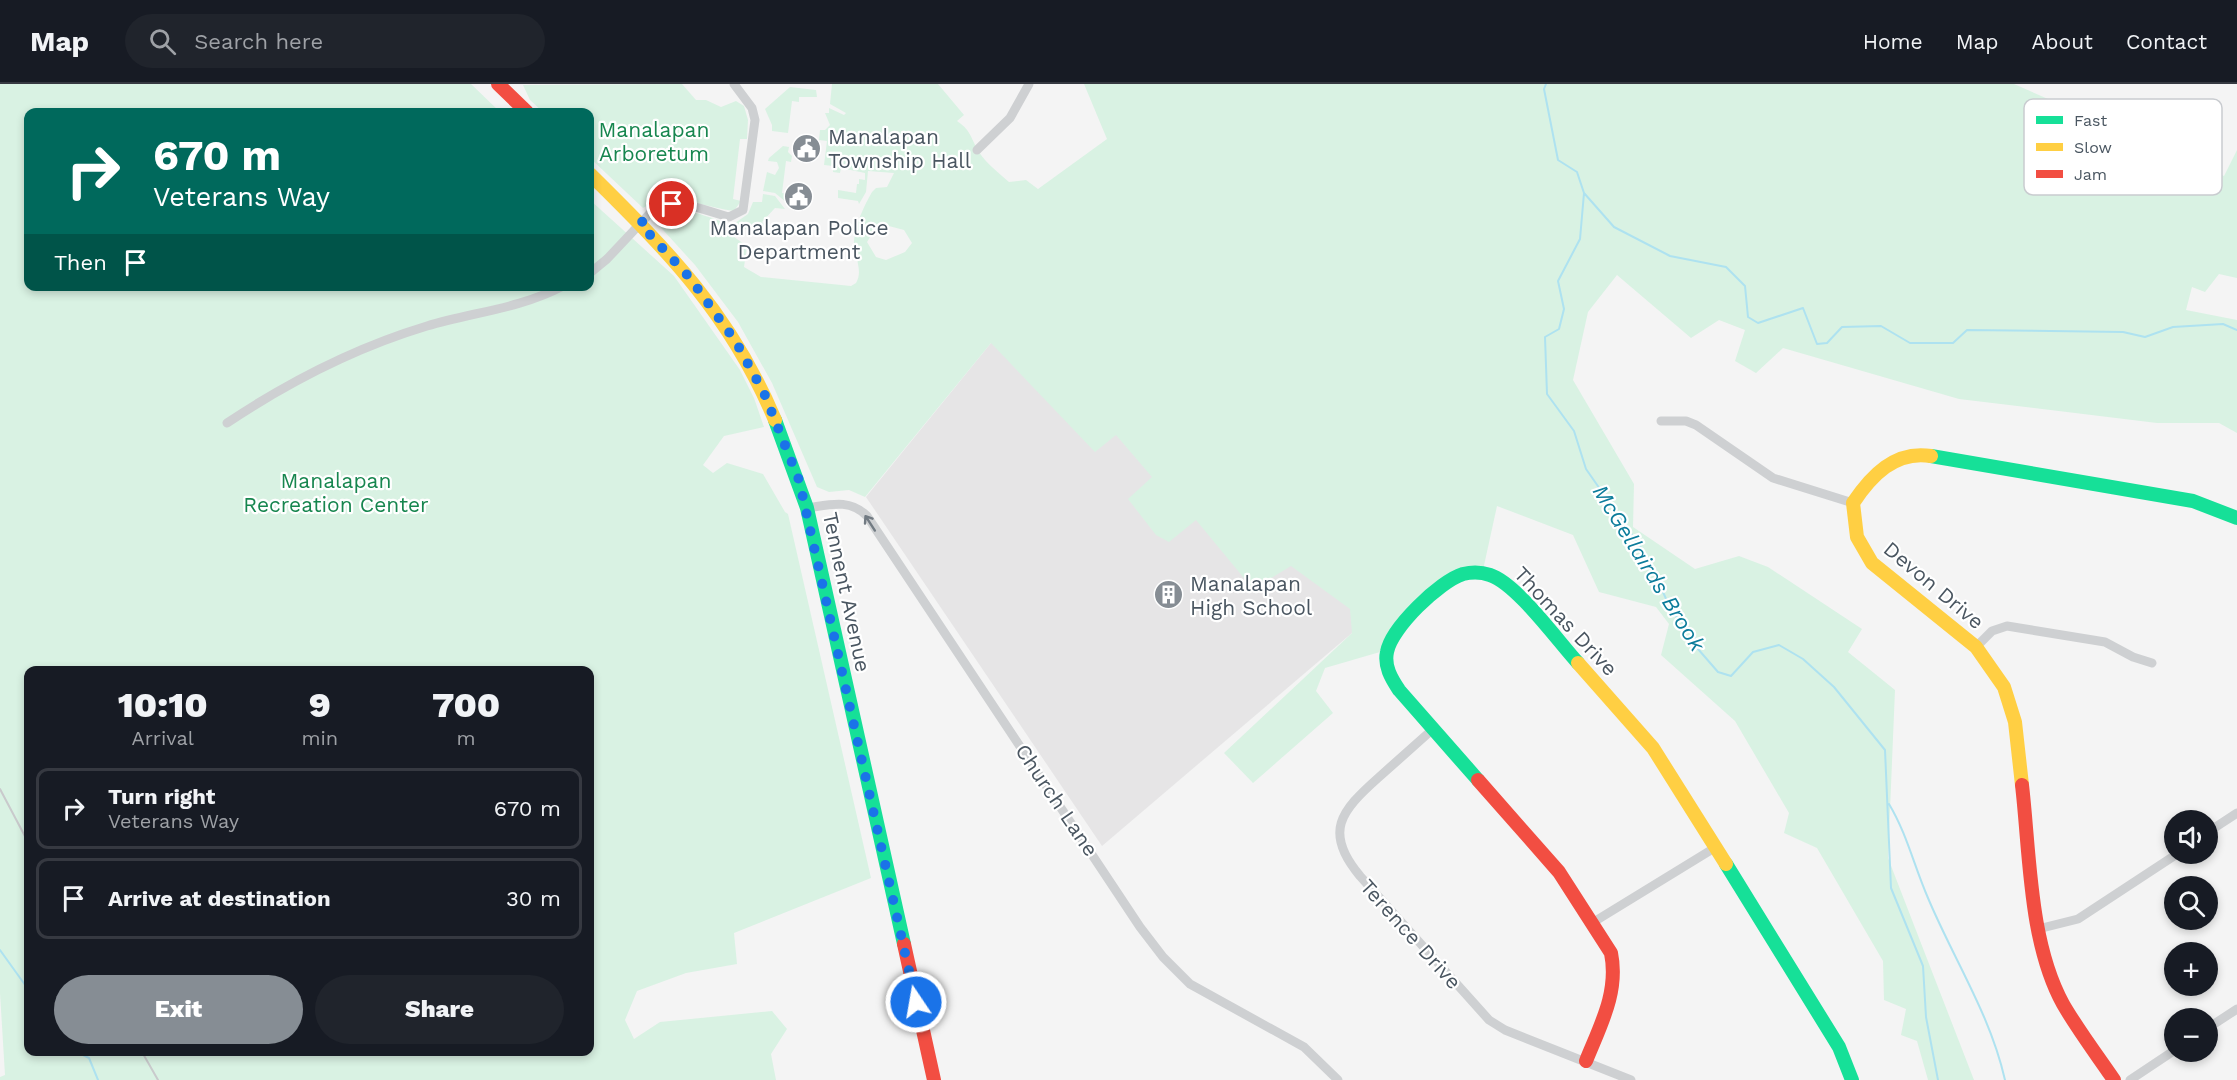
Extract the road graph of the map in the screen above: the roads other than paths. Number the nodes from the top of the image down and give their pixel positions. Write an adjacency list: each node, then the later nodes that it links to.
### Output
1 (734, 84): 7 (street)
2 (1029, 84): 5 (street)
3 (503, 85): 4 (street)
4 (523, 108)
5 (977, 150)
6 (594, 178): 7 (street, Tennent Avenue)
7 (640, 224): 8 (street); 13 (street, Tennent Avenue)
8 (594, 270)
9 (552, 291): 11 (street)
10 (1661, 422): 12 (street)
11 (227, 423)
12 (1853, 503): 14 (street); 15 (street, Devon Drive)
13 (807, 508): 28 (street, Tennent Avenue); 29 (street, Church Lane, one-way to 13)
14 (2237, 518)
15 (1976, 647): 16 (street); 23 (street, Devon Drive)
16 (2152, 663)
17 (1433, 729): 20 (street, Thomas Drive); 22 (street, Thomas Drive); 27 (street, Terence Drive)
18 (2237, 813): 19 (street)
19 (2218, 825)
20 (1716, 847): 22 (street); 31 (street, Thomas Drive)
21 (2164, 862): 23 (street)
22 (1592, 923): 27 (street, Thomas Drive)
23 (2038, 929): 32 (street, Devon Drive)
24 (2237, 1009): 25 (street)
25 (2218, 1021)
26 (2164, 1057): 33 (street)
27 (1586, 1061): 30 (street, Terence Drive)
28 (934, 1080)
29 (1338, 1080)
30 (1631, 1080)
31 (1852, 1080)
32 (2114, 1080)
33 (2130, 1080)

